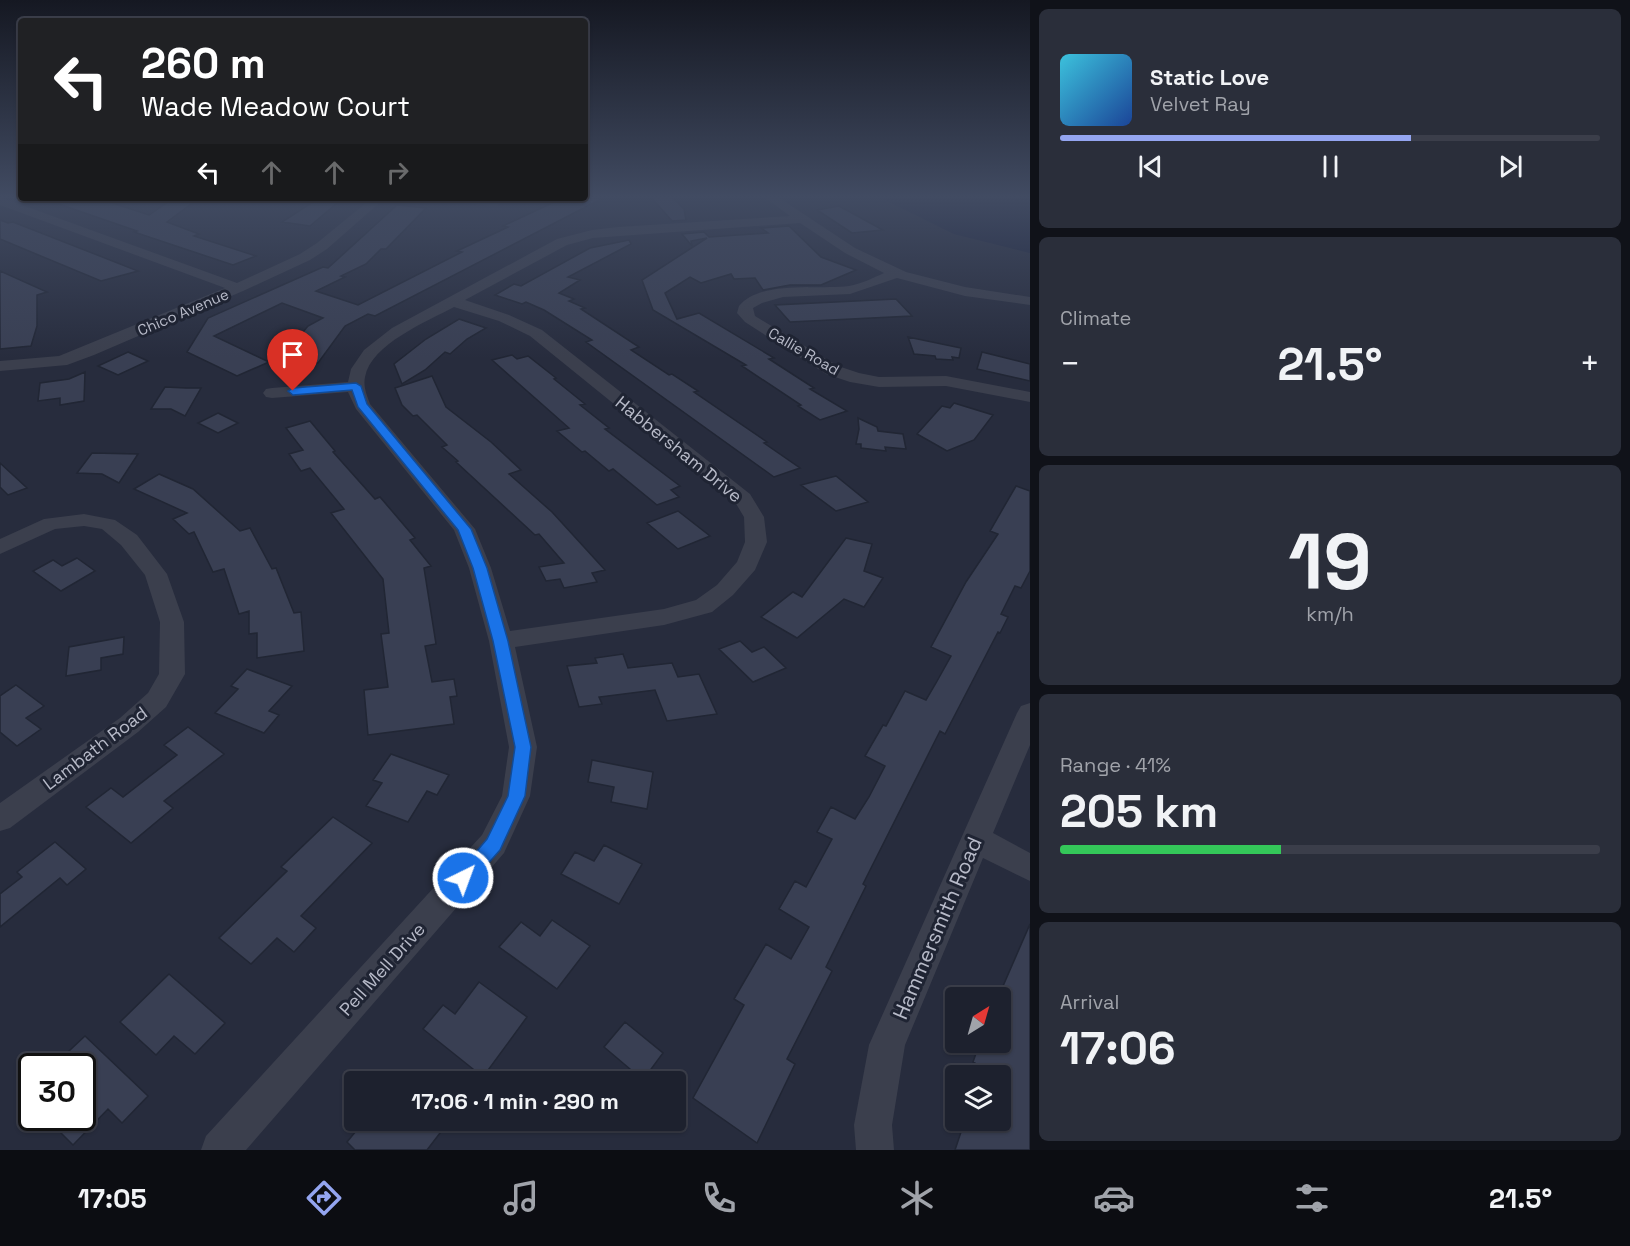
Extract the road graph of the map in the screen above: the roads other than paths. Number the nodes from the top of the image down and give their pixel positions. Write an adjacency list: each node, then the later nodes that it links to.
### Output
1 (136, 251): 6 (street)
2 (315, 251): 6 (street, Chico Avenue)
3 (546, 251): 7 (street)
4 (851, 251): 5 (street)
5 (898, 272): 8 (street); 12 (street, Callie Road)
6 (238, 288): 9 (street, Chico Avenue)
7 (452, 301): 10 (street); 14 (street, Habbersham Drive)
8 (1030, 301)
9 (0, 366)
10 (356, 386): 11 (street); 14 (street, Pell Mell Drive)
11 (272, 393)
12 (1030, 397)
13 (0, 547): 16 (street, Lambath Road)
14 (501, 641): 19 (street, Pell Mell Drive)
15 (1030, 713): 17 (street, Hammersmith Road)
16 (0, 819)
17 (976, 839): 18 (street); 20 (street, Hammersmith Road)
18 (1030, 868)
19 (220, 1150)
20 (875, 1150)

